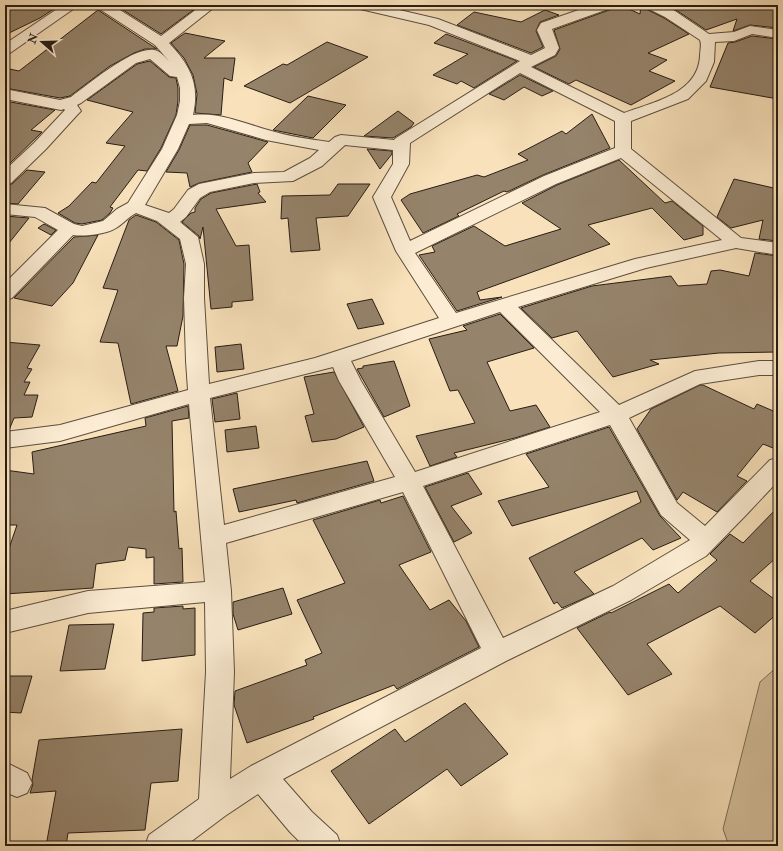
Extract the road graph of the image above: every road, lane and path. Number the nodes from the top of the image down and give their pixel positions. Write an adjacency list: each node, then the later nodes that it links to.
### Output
1 (72, 5): 10 (street)
2 (103, 5): 9 (street)
3 (210, 5): 9 (street)
4 (361, 5): 11 (street)
5 (603, 5): 11 (street)
6 (652, 5): 8 (street)
7 (778, 34): 8 (street)
8 (706, 38): 17 (street)
9 (161, 43): 12 (street)
10 (5, 50)
11 (525, 63): 17 (street); 19 (street)
12 (182, 72): 15 (street); 18 (street)
13 (5, 94): 14 (street)
14 (21, 98): 15 (street); 16 (street)
15 (68, 103): 22 (street)
16 (5, 109)
17 (623, 118): 21 (street)
18 (183, 120): 20 (street); 23 (street)
19 (402, 146): 20 (street); 29 (street)
20 (332, 148): 25 (street)
21 (623, 151): 27 (street); 29 (street)
22 (5, 179)
23 (135, 206): 25 (street); 26 (street)
24 (5, 209): 26 (street)
25 (169, 222): 35 (street)
26 (69, 229): 30 (street)
27 (736, 243): 28 (street); 31 (street)
28 (778, 249)
29 (405, 251): 32 (street)
30 (9, 286)
31 (504, 305): 32 (street); 36 (street)
32 (451, 321): 33 (street)
33 (340, 358): 35 (street); 39 (street)
34 (778, 368): 36 (street)
35 (199, 394): 37 (street); 40 (street)
36 (616, 415): 39 (street); 41 (street)
37 (5, 440)
38 (778, 466): 41 (street)
39 (408, 482): 40 (street); 44 (street)
40 (214, 537): 42 (street)
41 (706, 540): 44 (street)
42 (218, 591): 43 (street); 46 (street)
43 (5, 622)
44 (497, 653): 45 (street)
45 (261, 776): 46 (street); 48 (street)
46 (214, 806): 47 (street)
47 (160, 846)
48 (326, 846)

